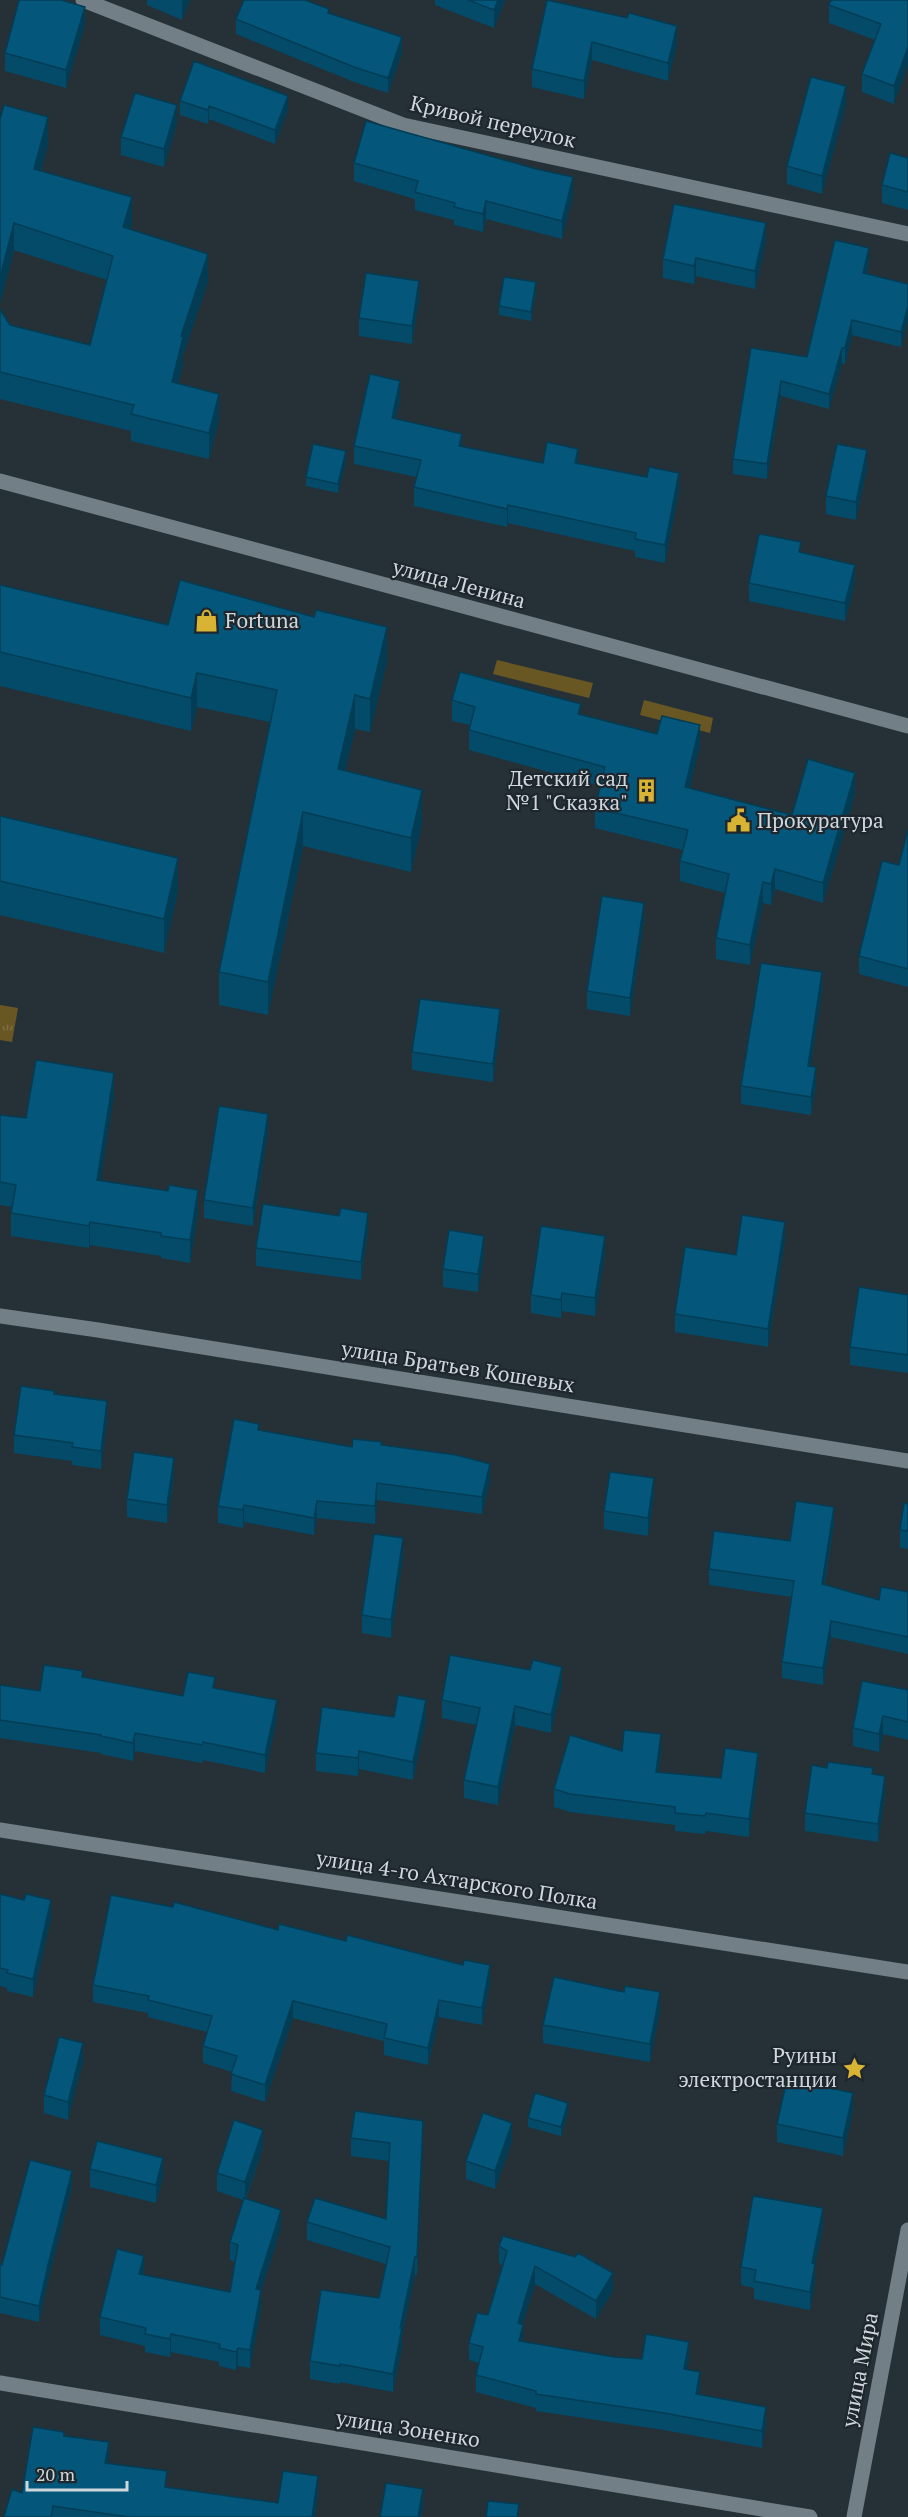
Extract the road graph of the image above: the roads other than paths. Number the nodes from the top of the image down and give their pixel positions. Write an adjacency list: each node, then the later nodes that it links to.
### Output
1 (83, 0): 2 (street, Кривой переулок)
2 (908, 234)
3 (0, 481): 4 (street, улица Ленина)
4 (908, 726)
5 (0, 1316): 6 (street, улица Братьев Кошевых)
6 (908, 1461)
7 (0, 1830): 8 (street, улица 4-го Ахтарского Полка)
8 (908, 1972)
9 (908, 2230): 12 (street, улица Мира)
10 (0, 2383): 11 (street, улица Зоненко)
11 (810, 2517)
12 (854, 2517)

